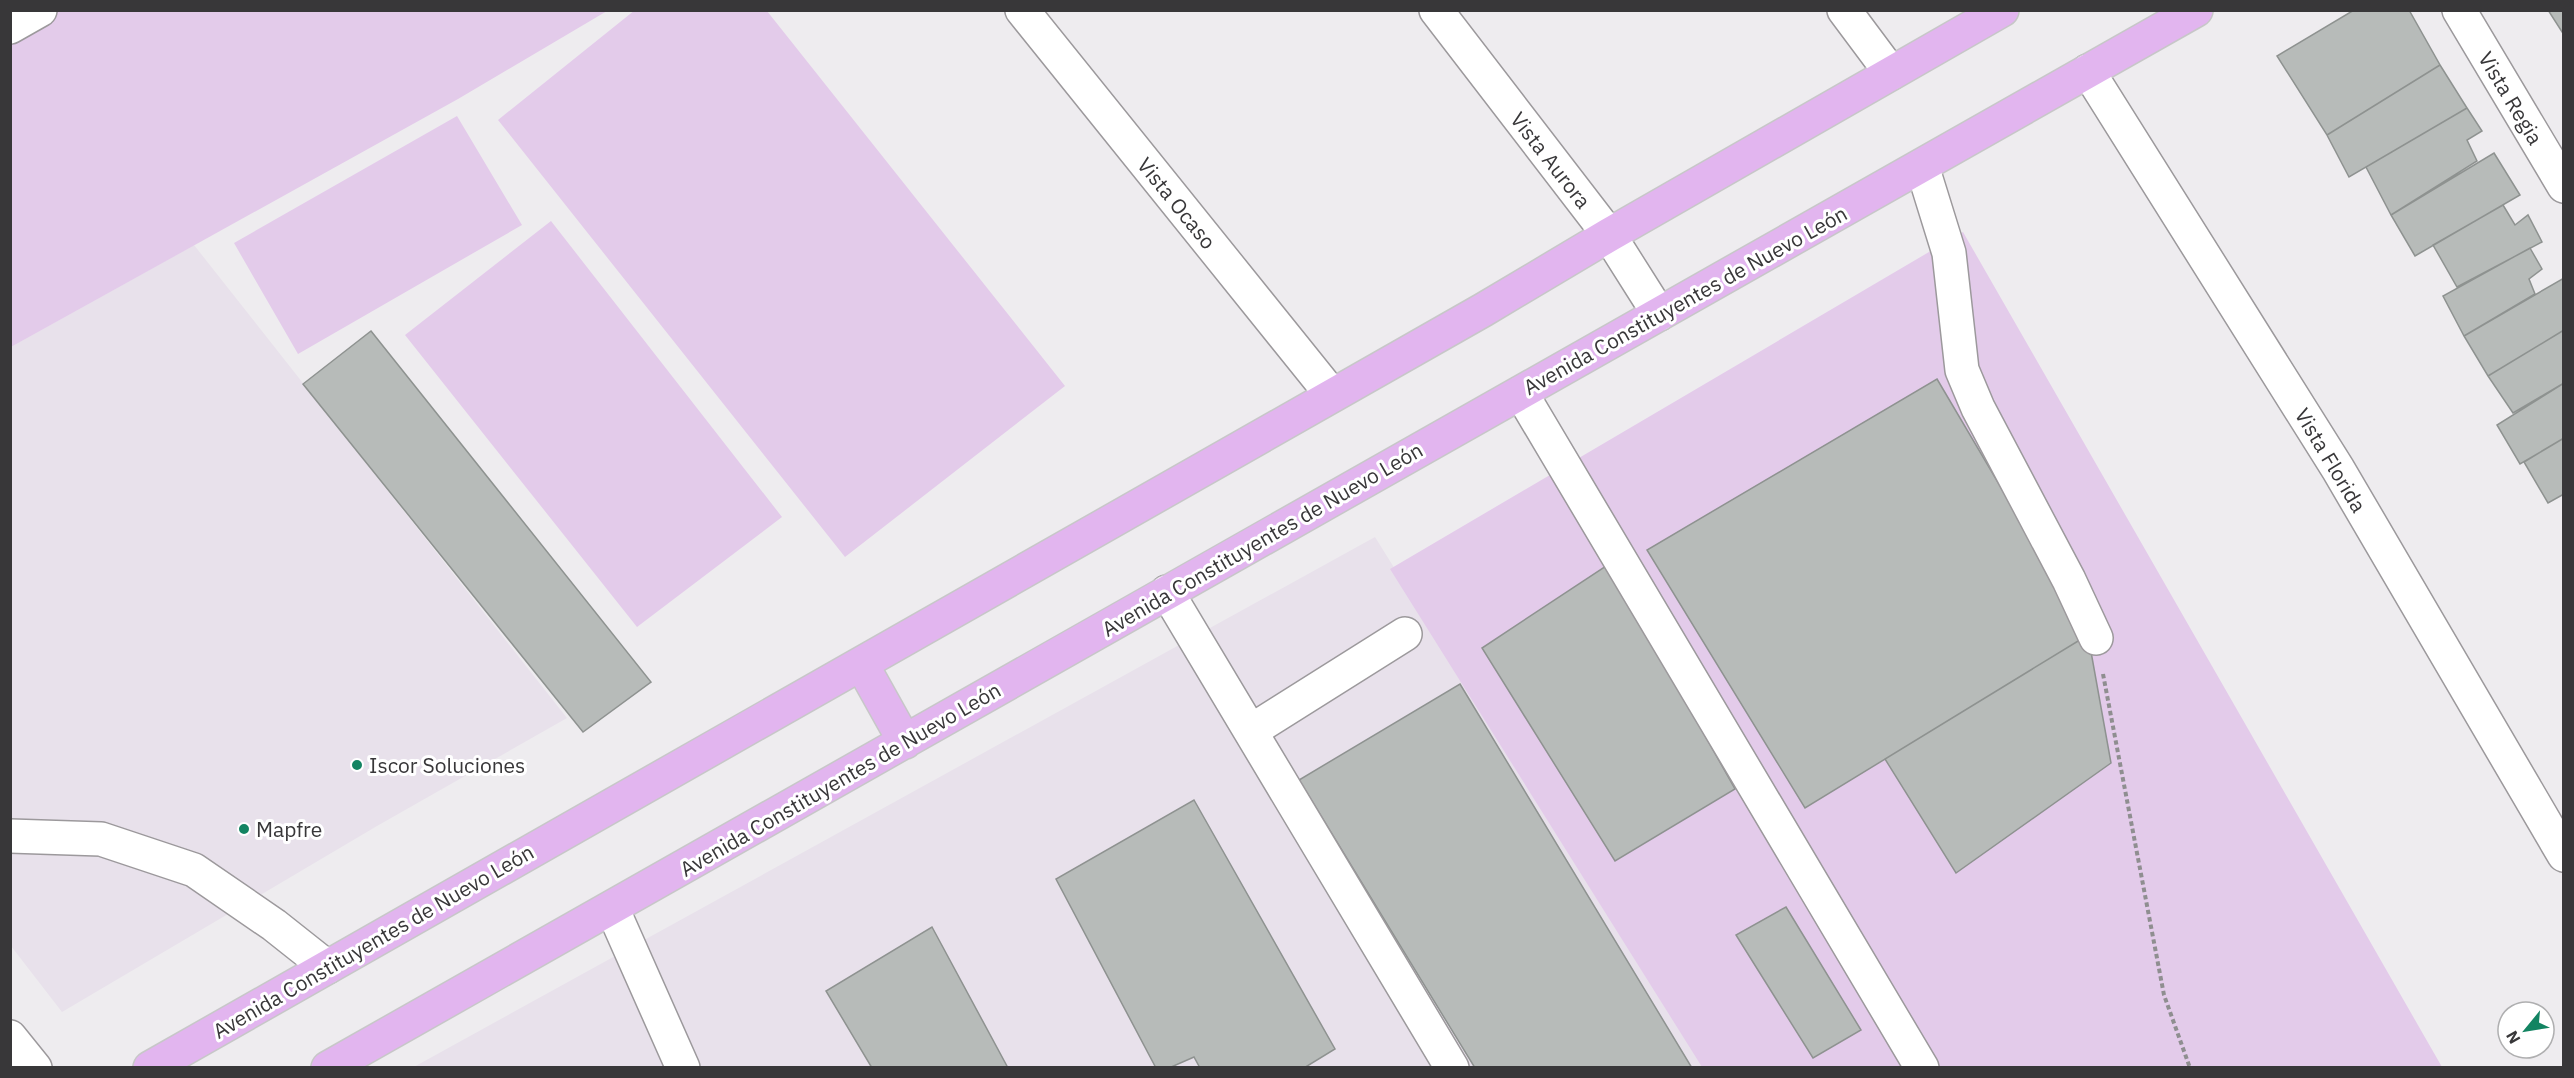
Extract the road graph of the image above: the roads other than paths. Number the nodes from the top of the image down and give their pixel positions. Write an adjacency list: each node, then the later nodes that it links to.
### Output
1 (40, 10): 8 (street)
2 (1022, 10): 16 (street, Vista Ocaso)
3 (1436, 10): 13 (street, Vista Aurora)
4 (1844, 10): 10 (street)
5 (2002, 10): 10 (main road, Avenida Constituyentes de Nuevo León)
6 (2196, 10): 9 (main road, Avenida Constituyentes de Nuevo León)
7 (2459, 10): 12 (street, Vista Regia)
8 (10, 27)
9 (2088, 71): 11 (main road, Avenida Constituyentes de Nuevo León); 24 (street, Vista Florida)
10 (1891, 73): 13 (main road, Avenida Constituyentes de Nuevo León)
11 (1922, 166): 14 (main road, Avenida Constituyentes de Nuevo León); 19 (street)
12 (2564, 186)
13 (1609, 236): 14 (street, Vista Aurora); 16 (main road, Avenida Constituyentes de Nuevo León)
14 (1659, 314): 15 (main road, Avenida Constituyentes de Nuevo León)
15 (1521, 393): 17 (main road, Avenida Constituyentes de Nuevo León); 33 (street)
16 (1332, 395): 20 (main road, Avenida Constituyentes de Nuevo León)
17 (1167, 592): 21 (street); 22 (main road, Avenida Constituyentes de Nuevo León)
18 (1405, 634): 21 (street)
19 (2096, 638)
20 (862, 665): 22 (main road); 26 (main road, Avenida Constituyentes de Nuevo León)
21 (1251, 731): 32 (street)
22 (905, 742): 25 (main road, Avenida Constituyentes de Nuevo León)
23 (10, 837): 26 (street)
24 (2564, 855)
25 (612, 908): 30 (main road, Avenida Constituyentes de Nuevo León); 31 (street)
26 (327, 967): 29 (main road, Avenida Constituyentes de Nuevo León)
27 (10, 1037): 28 (street)
28 (34, 1068)
29 (150, 1068)
30 (328, 1068)
31 (683, 1068)
32 (1452, 1068)
33 (1922, 1068)

